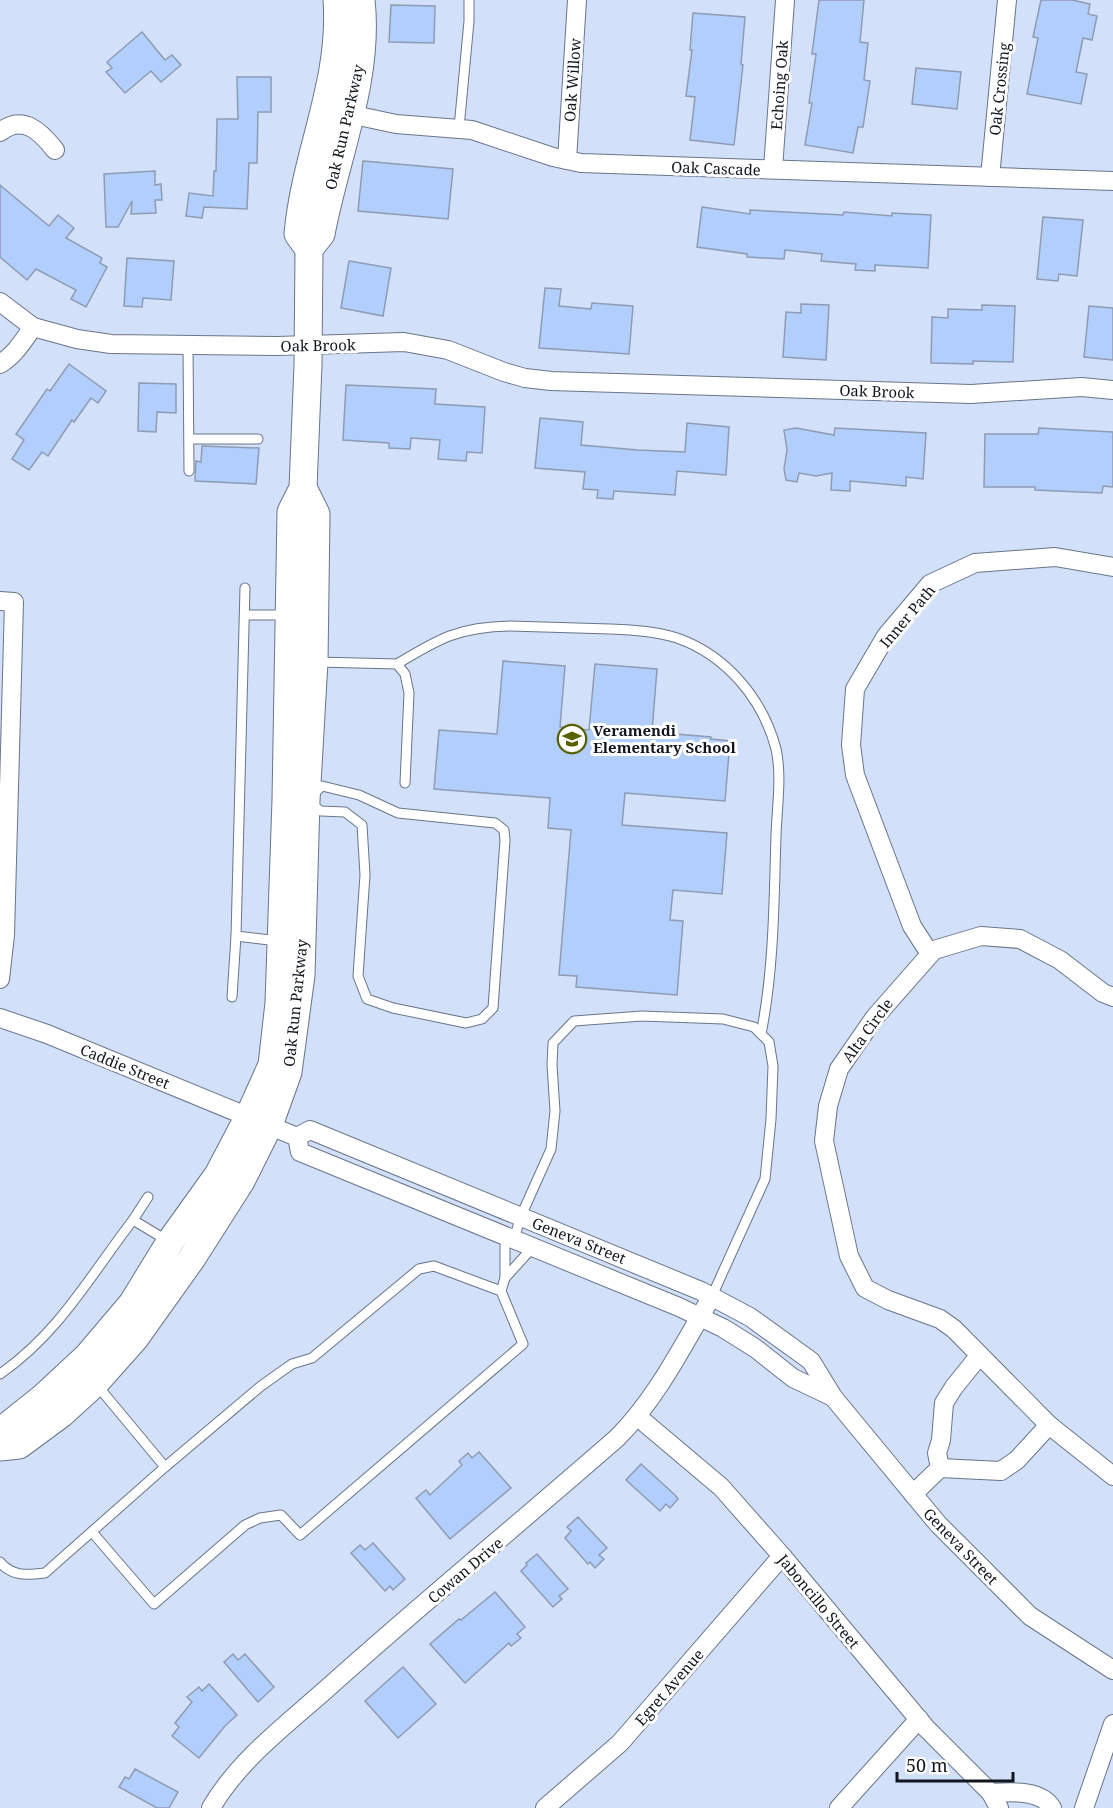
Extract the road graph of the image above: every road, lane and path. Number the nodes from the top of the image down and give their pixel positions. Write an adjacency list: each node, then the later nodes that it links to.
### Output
1 (337, 0): 7 (street, Oak Run Parkway)
2 (361, 0): 7 (street, Oak Run Parkway)
3 (469, 0): 8 (lane)
4 (577, 0): 11 (street, Oak Willow)
5 (785, 0): 12 (street, Echoing Oak)
6 (1007, 0): 13 (street, Oak Crossing)
7 (338, 112): 8 (street, Oak Cascade); 17 (street, Oak Run Parkway)
8 (459, 128): 11 (street, Oak Cascade)
9 (0, 132): 10 (street)
10 (55, 150)
11 (567, 160): 12 (street, Oak Cascade)
12 (773, 170): 13 (street, Oak Cascade)
13 (990, 177): 14 (street, Oak Cascade)
14 (1113, 181)
15 (0, 302): 16 (street, Oak Brook)
16 (33, 327): 18 (street, Oak Brook); 19 (street)
17 (308, 345): 18 (street, Oak Brook); 20 (street, Oak Brook); 24 (street, Oak Run Parkway)
18 (188, 346): 21 (lane)
19 (0, 364)
20 (1113, 390)
21 (189, 439): 22 (lane); 23 (lane)
22 (258, 440)
23 (189, 471)
24 (303, 488): 29 (street, Oak Run Parkway); 30 (street, Oak Run Parkway)
25 (1113, 567): 36 (street, Inner Path)
26 (245, 588): 28 (lane)
27 (7, 601): 37 (street)
28 (245, 615): 29 (lane); 34 (lane)
29 (288, 615): 33 (street, Oak Run Parkway)
30 (315, 662): 31 (lane); 33 (street, Oak Run Parkway)
31 (397, 664): 32 (lane); 41 (lane)
32 (405, 783)
33 (296, 801): 33 (lane); 35 (street, Oak Run Parkway); 42 (street, Oak Run Parkway)
34 (236, 936): 35 (lane); 38 (lane)
35 (280, 941): 42 (street, Oak Run Parkway)
36 (930, 954): 39 (street, Alta Circle); 54 (street, Alta Circle)
37 (0, 979)
38 (232, 997)
39 (1113, 997)
40 (0, 1018): 42 (street, Caddie Street)
41 (761, 1034): 45 (lane); 52 (lane)
42 (259, 1120): 43 (street, Geneva Street); 48 (street, Oak Run Parkway); 56 (street, Oak Run Parkway)
43 (297, 1137): 45 (street, Geneva Street); 47 (street, Geneva Street)
44 (148, 1197): 46 (lane)
45 (521, 1216): 47 (lane); 52 (street, Geneva Street)
46 (133, 1220): 48 (lane); 55 (lane)
47 (509, 1238): 49 (street, Geneva Street); 50 (lane)
48 (170, 1242): 56 (street, Oak Run Parkway)
49 (533, 1247): 50 (lane); 53 (street, Geneva Street)
50 (505, 1278): 51 (lane)
51 (501, 1291): 62 (lane); 66 (lane)
52 (712, 1296): 53 (street, Cowan Drive); 57 (street, Geneva Street)
53 (700, 1317): 57 (street, Geneva Street); 58 (street, Cowan Drive)
54 (979, 1356): 59 (street, Alta Circle); 63 (street)
55 (0, 1374)
56 (87, 1374): 60 (street, Oak Run Parkway); 61 (street, Oak Run Parkway); 62 (lane)
57 (833, 1397): 65 (street, Geneva Street)
58 (638, 1417): 67 (street, Jaboncillo Street); 73 (street, Cowan Drive)
59 (1049, 1425): 63 (street); 64 (street, Alta Circle)
60 (0, 1436)
61 (0, 1447)
62 (165, 1467): 66 (lane)
63 (940, 1468): 65 (street)
64 (1113, 1476)
65 (913, 1494): 69 (street, Geneva Street)
66 (92, 1533): 68 (lane)
67 (782, 1556): 70 (street, Jaboncillo Street); 74 (street, Egret Avenue)
68 (0, 1562)
69 (1113, 1670)
70 (919, 1719): 72 (street, Jaboncillo Street); 75 (street)
71 (1113, 1724): 77 (street)
72 (995, 1801): 76 (street, Jaboncillo Street)
73 (211, 1808)
74 (545, 1808)
75 (839, 1808)
76 (1052, 1808)
77 (1084, 1808)

